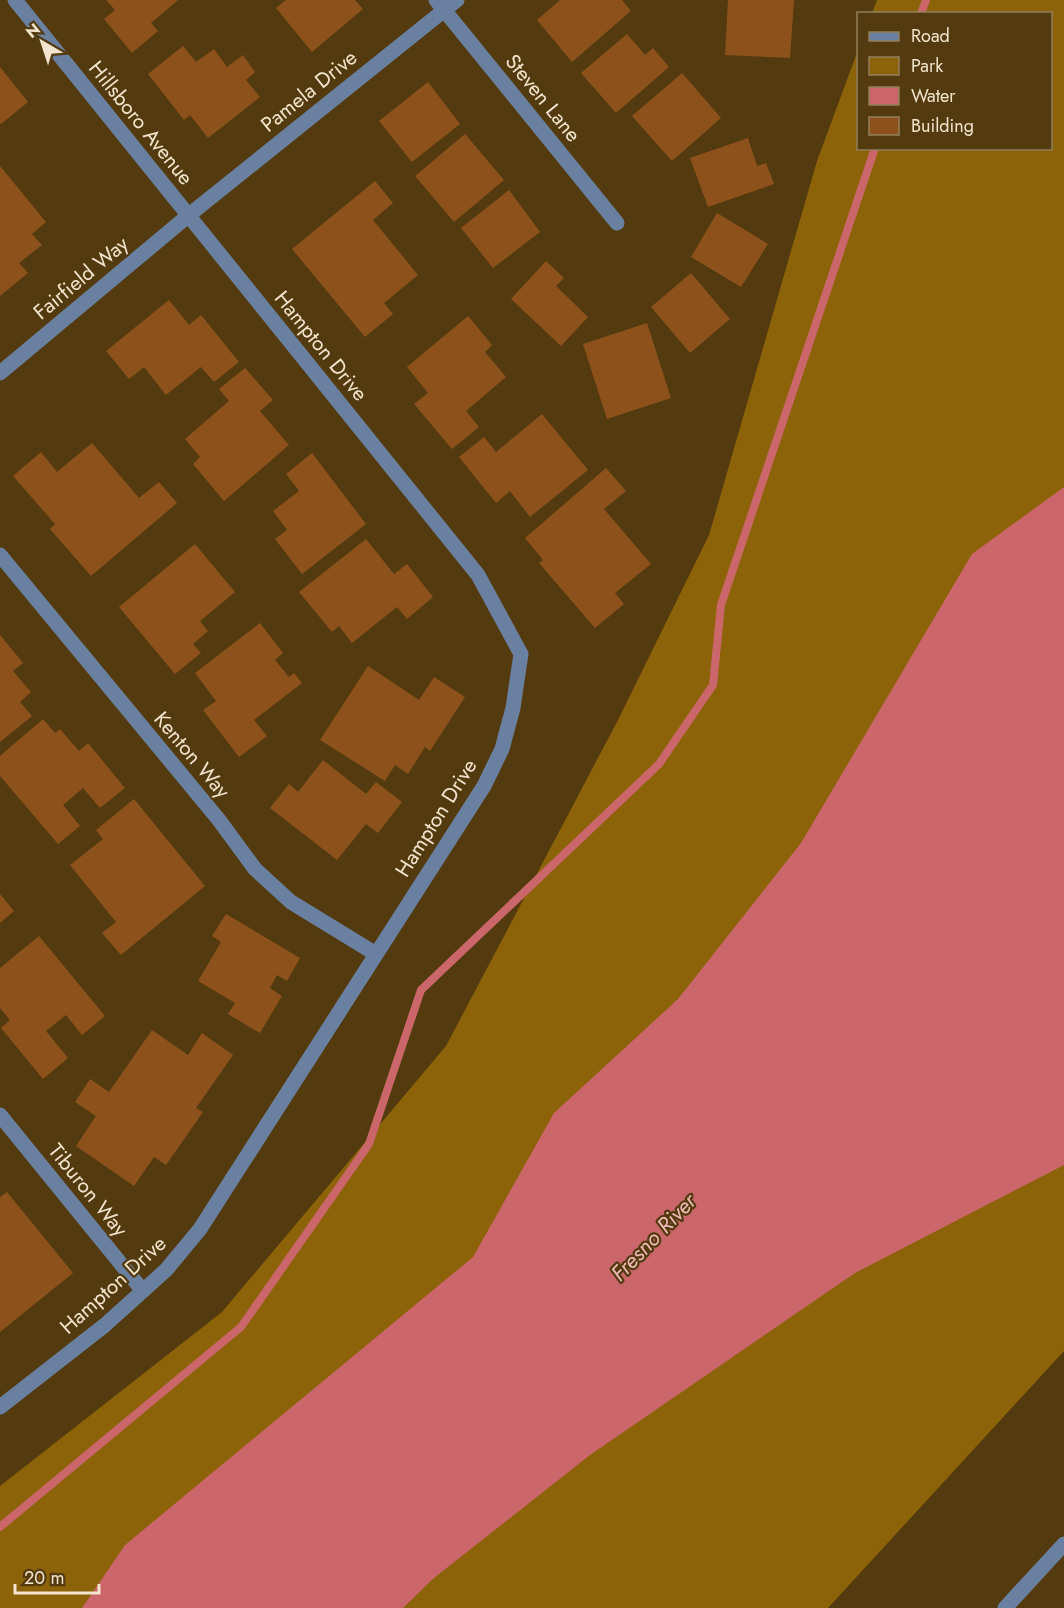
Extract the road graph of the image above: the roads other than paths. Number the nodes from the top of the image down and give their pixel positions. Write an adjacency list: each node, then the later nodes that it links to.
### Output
1 (15, 0): 4 (street, Hillsboro Avenue)
2 (457, 0): 3 (street, Pamela Drive)
3 (440, 5): 4 (street, Pamela Drive); 5 (street, Steven Lane)
4 (189, 215): 6 (street, Fairfield Way); 8 (street, Hampton Drive)
5 (617, 223)
6 (0, 373)
7 (0, 555): 8 (street, Kenton Way)
8 (376, 954): 10 (street, Hampton Drive)
9 (0, 1115): 10 (street, Tiburon Way)
10 (143, 1290): 11 (street, Hampton Drive)
11 (0, 1407)
12 (1064, 1544): 13 (street)
13 (1005, 1608)

